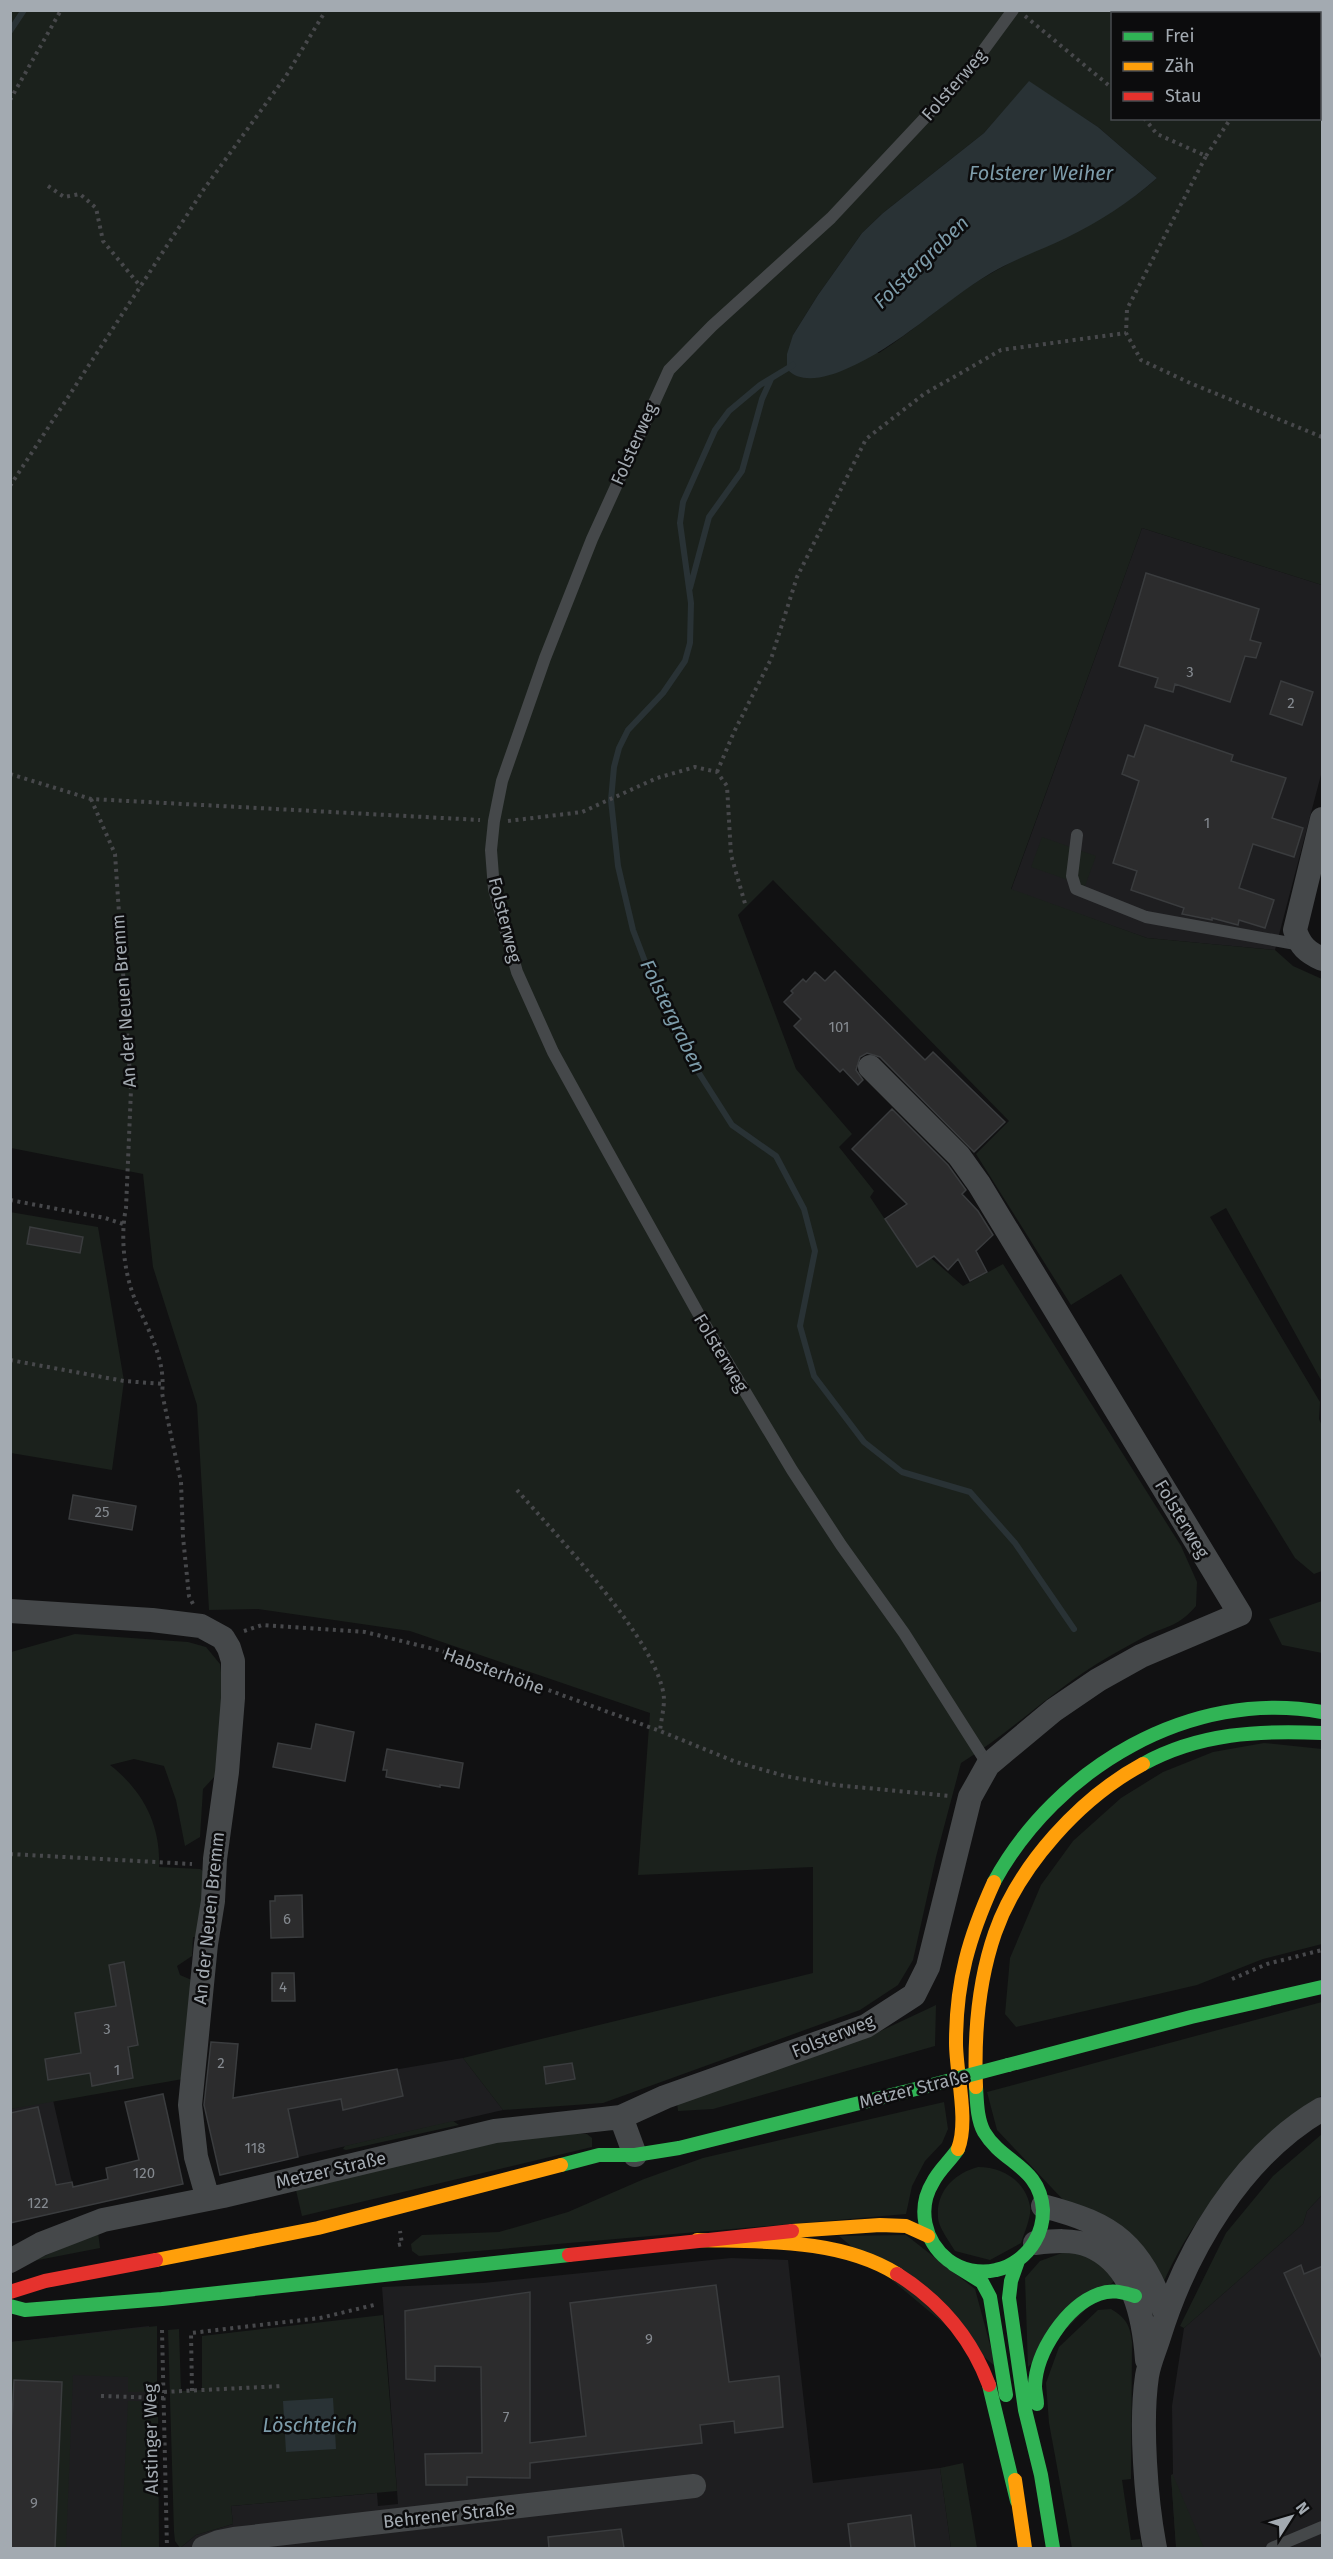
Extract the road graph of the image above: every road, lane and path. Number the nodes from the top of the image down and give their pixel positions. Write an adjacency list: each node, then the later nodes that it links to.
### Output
1 (61, 10): 6 (path)
2 (326, 10): 11 (path)
3 (1013, 10): 19 (lane, Folsterweg)
4 (1019, 10): 5 (path)
5 (1111, 86)
6 (10, 100)
7 (1146, 120): 9 (path)
8 (1230, 120): 9 (path)
9 (1206, 156): 12 (path)
10 (48, 186): 11 (path)
11 (141, 287): 14 (path)
12 (1126, 333): 13 (path); 15 (path)
13 (1323, 437)
14 (10, 486)
15 (717, 772): 19 (path); 21 (path)
16 (10, 774): 17 (path)
17 (91, 799): 19 (path); 26 (path, An der Neuen Bremm)
18 (1323, 819): 22 (street)
19 (494, 821): 36 (lane, Folsterweg)
20 (1077, 835): 22 (lane)
21 (746, 907)
22 (1301, 945): 23 (street)
23 (1323, 959)
24 (870, 1067): 36 (street, Folsterweg)
25 (10, 1200): 26 (path)
26 (123, 1224): 28 (path)
27 (10, 1360): 28 (path)
28 (163, 1384): 31 (path)
29 (518, 1490): 34 (path)
30 (10, 1611): 31 (street)
31 (201, 1626): 32 (street)
32 (223, 1638): 34 (path, Habsterhöhe); 39 (street, An der Neuen Bremm)
33 (1323, 1712): 47 (main road)
34 (660, 1731): 37 (path, Habsterhöhe)
35 (1323, 1733): 46 (main road)
36 (988, 1765): 37 (street, Folsterweg)
37 (970, 1797): 44 (street, Folsterweg)
38 (10, 1854): 39 (path)
39 (215, 1866): 49 (street, An der Neuen Bremm)
40 (1323, 1987): 42 (main road, Metzer Straße)
41 (1238, 1992): 42 (main road, Metzer Straße)
42 (1191, 2017): 45 (main road, Metzer Straße, bridge)
43 (1323, 2109): 65 (street)
44 (621, 2117): 45 (street); 49 (street, Metzer Straße)
45 (635, 2155): 48 (main road, Metzer Straße); 60 (main road, Metzer Straße)
46 (1014, 2160): 47 (main road); 50 (main road)
47 (943, 2167): 52 (main road)
48 (604, 2171)
49 (208, 2199): 56 (street, Metzer Straße)
50 (1043, 2206): 54 (main road); 65 (street)
51 (399, 2226): 55 (path)
52 (928, 2236): 53 (main road); 58 (main road)
53 (698, 2240): 64 (main road); 74 (main road)
54 (1035, 2243): 57 (main road); 61 (street)
55 (394, 2246)
56 (10, 2261)
57 (1018, 2261): 58 (main road); 72 (main road)
58 (953, 2264): 74 (main road)
59 (118, 2289): 64 (main road)
60 (10, 2292)
61 (1135, 2296): 67 (street); 72 (main road)
62 (374, 2305): 69 (path)
63 (10, 2306): 64 (main road)
64 (50, 2307)
65 (1166, 2315): 67 (street)
66 (162, 2330): 70 (path, Alstinger Weg)
67 (1147, 2373): 80 (street)
68 (282, 2386): 69 (path)
69 (192, 2391): 70 (path)
70 (164, 2395): 71 (path); 76 (path, Alstinger Weg)
71 (101, 2396)
72 (1041, 2475): 79 (main road)
73 (694, 2486): 77 (street, Behrener Straße)
74 (1017, 2500): 78 (main road)
75 (1323, 2527): 81 (lane)
76 (167, 2548)
77 (204, 2548)
78 (1025, 2548)
79 (1053, 2548)
80 (1155, 2548)
81 (1272, 2548)

